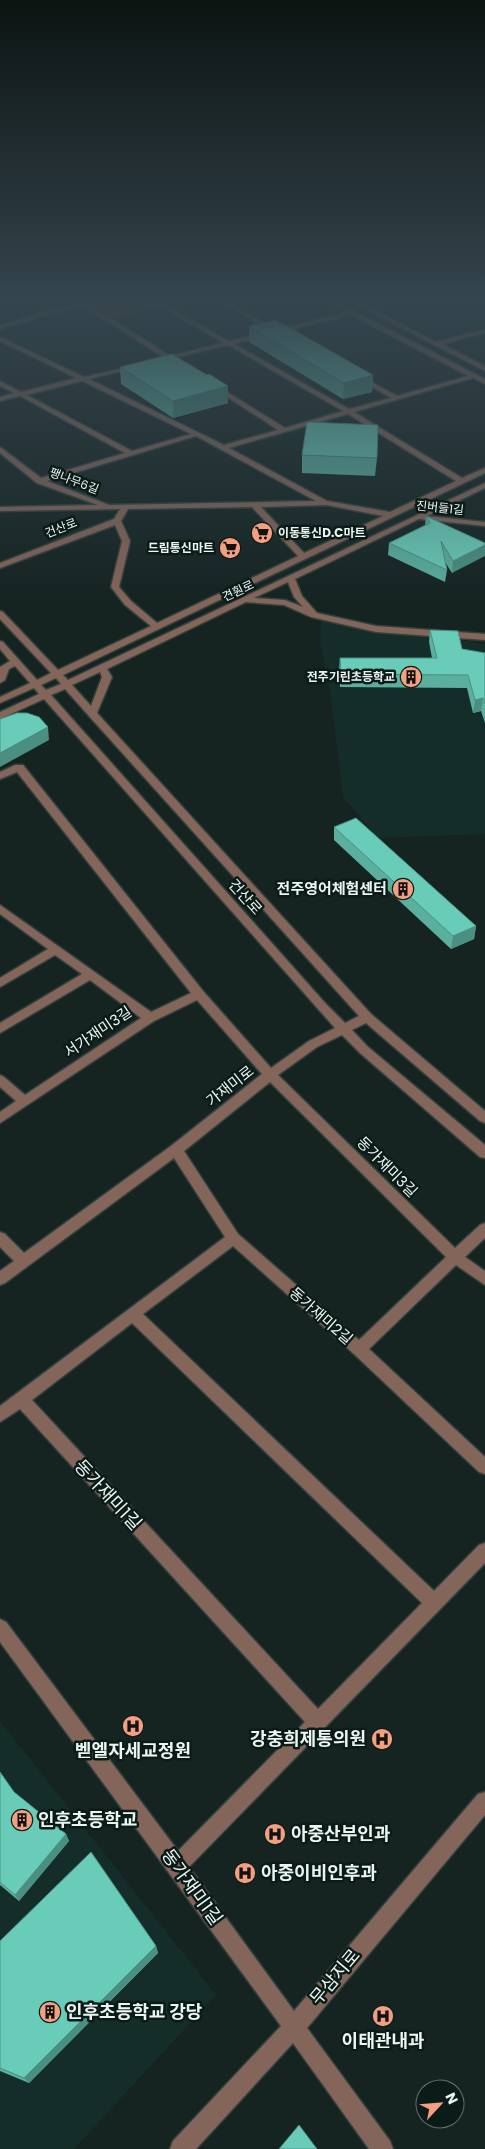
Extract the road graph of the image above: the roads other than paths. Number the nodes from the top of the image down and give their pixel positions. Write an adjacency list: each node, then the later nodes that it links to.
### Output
1 (39, 403): 11 (street)
2 (132, 403): 8 (street, 팽나무6길)
3 (241, 403): 7 (street)
4 (333, 403): 6 (street)
5 (378, 403): 6 (street)
6 (348, 412): 7 (street); 13 (street)
7 (283, 430): 9 (street)
8 (197, 434): 9 (street, 팽나무6길); 11 (street, 팽나무6길)
9 (222, 448): 17 (street, 팽나무6길)
10 (0, 449): 14 (street)
11 (132, 454): 14 (street, 팽나무6길)
12 (485, 470): 13 (street, 견훤로)
13 (460, 480): 21 (street, 견훤로)
14 (40, 481): 19 (street, 팽나무6길)
15 (485, 485): 22 (street, 견훤로)
16 (253, 503): 17 (street, 팽나무6길); 18 (street, 팽나무6길); 25 (street)
17 (326, 503): 21 (street, 팽나무6길)
18 (125, 507): 19 (street, 팽나무6길); 23 (street)
19 (111, 508): 20 (street, 팽나무6길)
20 (0, 509)
21 (392, 515): 22 (street, 진버들1길); 25 (street, 견훤로)
22 (418, 517): 24 (street, 진버들1길); 27 (street, 견훤로)
23 (117, 521): 26 (street, 건산로); 33 (street)
24 (485, 524)
25 (302, 556): 33 (street, 견훤로)
26 (0, 566)
27 (291, 579): 28 (street); 29 (street, 견훤로)
28 (299, 598): 30 (street); 32 (street)
29 (246, 600): 30 (street); 37 (street, 견훤로)
30 (288, 604): 32 (street)
31 (0, 614): 38 (street, 건산로)
32 (314, 615): 34 (street)
33 (156, 626): 38 (street, 견훤로)
34 (485, 637)
35 (0, 644): 36 (street, 건산로)
36 (16, 662): 39 (street); 40 (street, 건산로)
37 (102, 668): 41 (street, 견훤로); 44 (street)
38 (57, 674): 40 (street, 견훤로); 41 (street, 건산로)
39 (0, 680)
40 (36, 684): 42 (street, 건산로); 43 (street, 견훤로)
41 (66, 685): 42 (street, 견훤로); 44 (street, 건산로)
42 (46, 695): 45 (street, 견훤로); 54 (street, 건산로)
43 (0, 700)
44 (92, 714): 52 (street, 건산로)
45 (0, 716)
46 (0, 776): 51 (street, 가재미로)
47 (0, 909): 48 (street, 서가재미3길)
48 (55, 950): 49 (street, 서가재미3길); 50 (street)
49 (89, 975): 53 (street, 서가재미3길); 55 (street)
50 (0, 983)
51 (200, 994): 53 (street); 56 (street, 가재미로)
52 (366, 1017): 54 (street); 60 (street, 건산로)
53 (150, 1018): 58 (street, 서가재미3길)
54 (343, 1028): 56 (street); 62 (street, 건산로)
55 (0, 1029)
56 (270, 1075): 61 (street, 가재미로); 66 (street, 동가재미3길)
57 (0, 1080): 58 (street)
58 (24, 1101): 59 (street, 서가재미3길)
59 (2, 1116)
60 (485, 1118)
61 (176, 1150): 65 (street, 동가재미2길); 67 (street, 가재미로)
62 (485, 1152)
63 (485, 1229): 66 (street)
64 (0, 1238): 67 (street)
65 (233, 1238): 70 (street); 71 (street, 동가재미2길)
66 (454, 1256): 69 (street, 동가재미3길); 71 (street)
67 (23, 1262): 68 (street, 가재미로)
68 (0, 1279)
69 (485, 1279)
70 (133, 1314): 72 (street); 76 (street)
71 (358, 1349): 74 (street, 동가재미2길)
72 (21, 1399): 73 (street); 78 (street, 동가재미1길)
73 (0, 1415)
74 (485, 1466)
75 (485, 1551): 76 (street)
76 (434, 1603): 78 (street)
77 (0, 1628): 80 (street, 동가재미1길)
78 (317, 1722): 80 (street)
79 (485, 1801): 81 (street, 무삼지로)
80 (178, 1866): 81 (street, 동가재미1길)
81 (293, 2028): 82 (street, 무삼지로); 83 (street, 동가재미1길)
82 (181, 2149)
83 (382, 2149)

